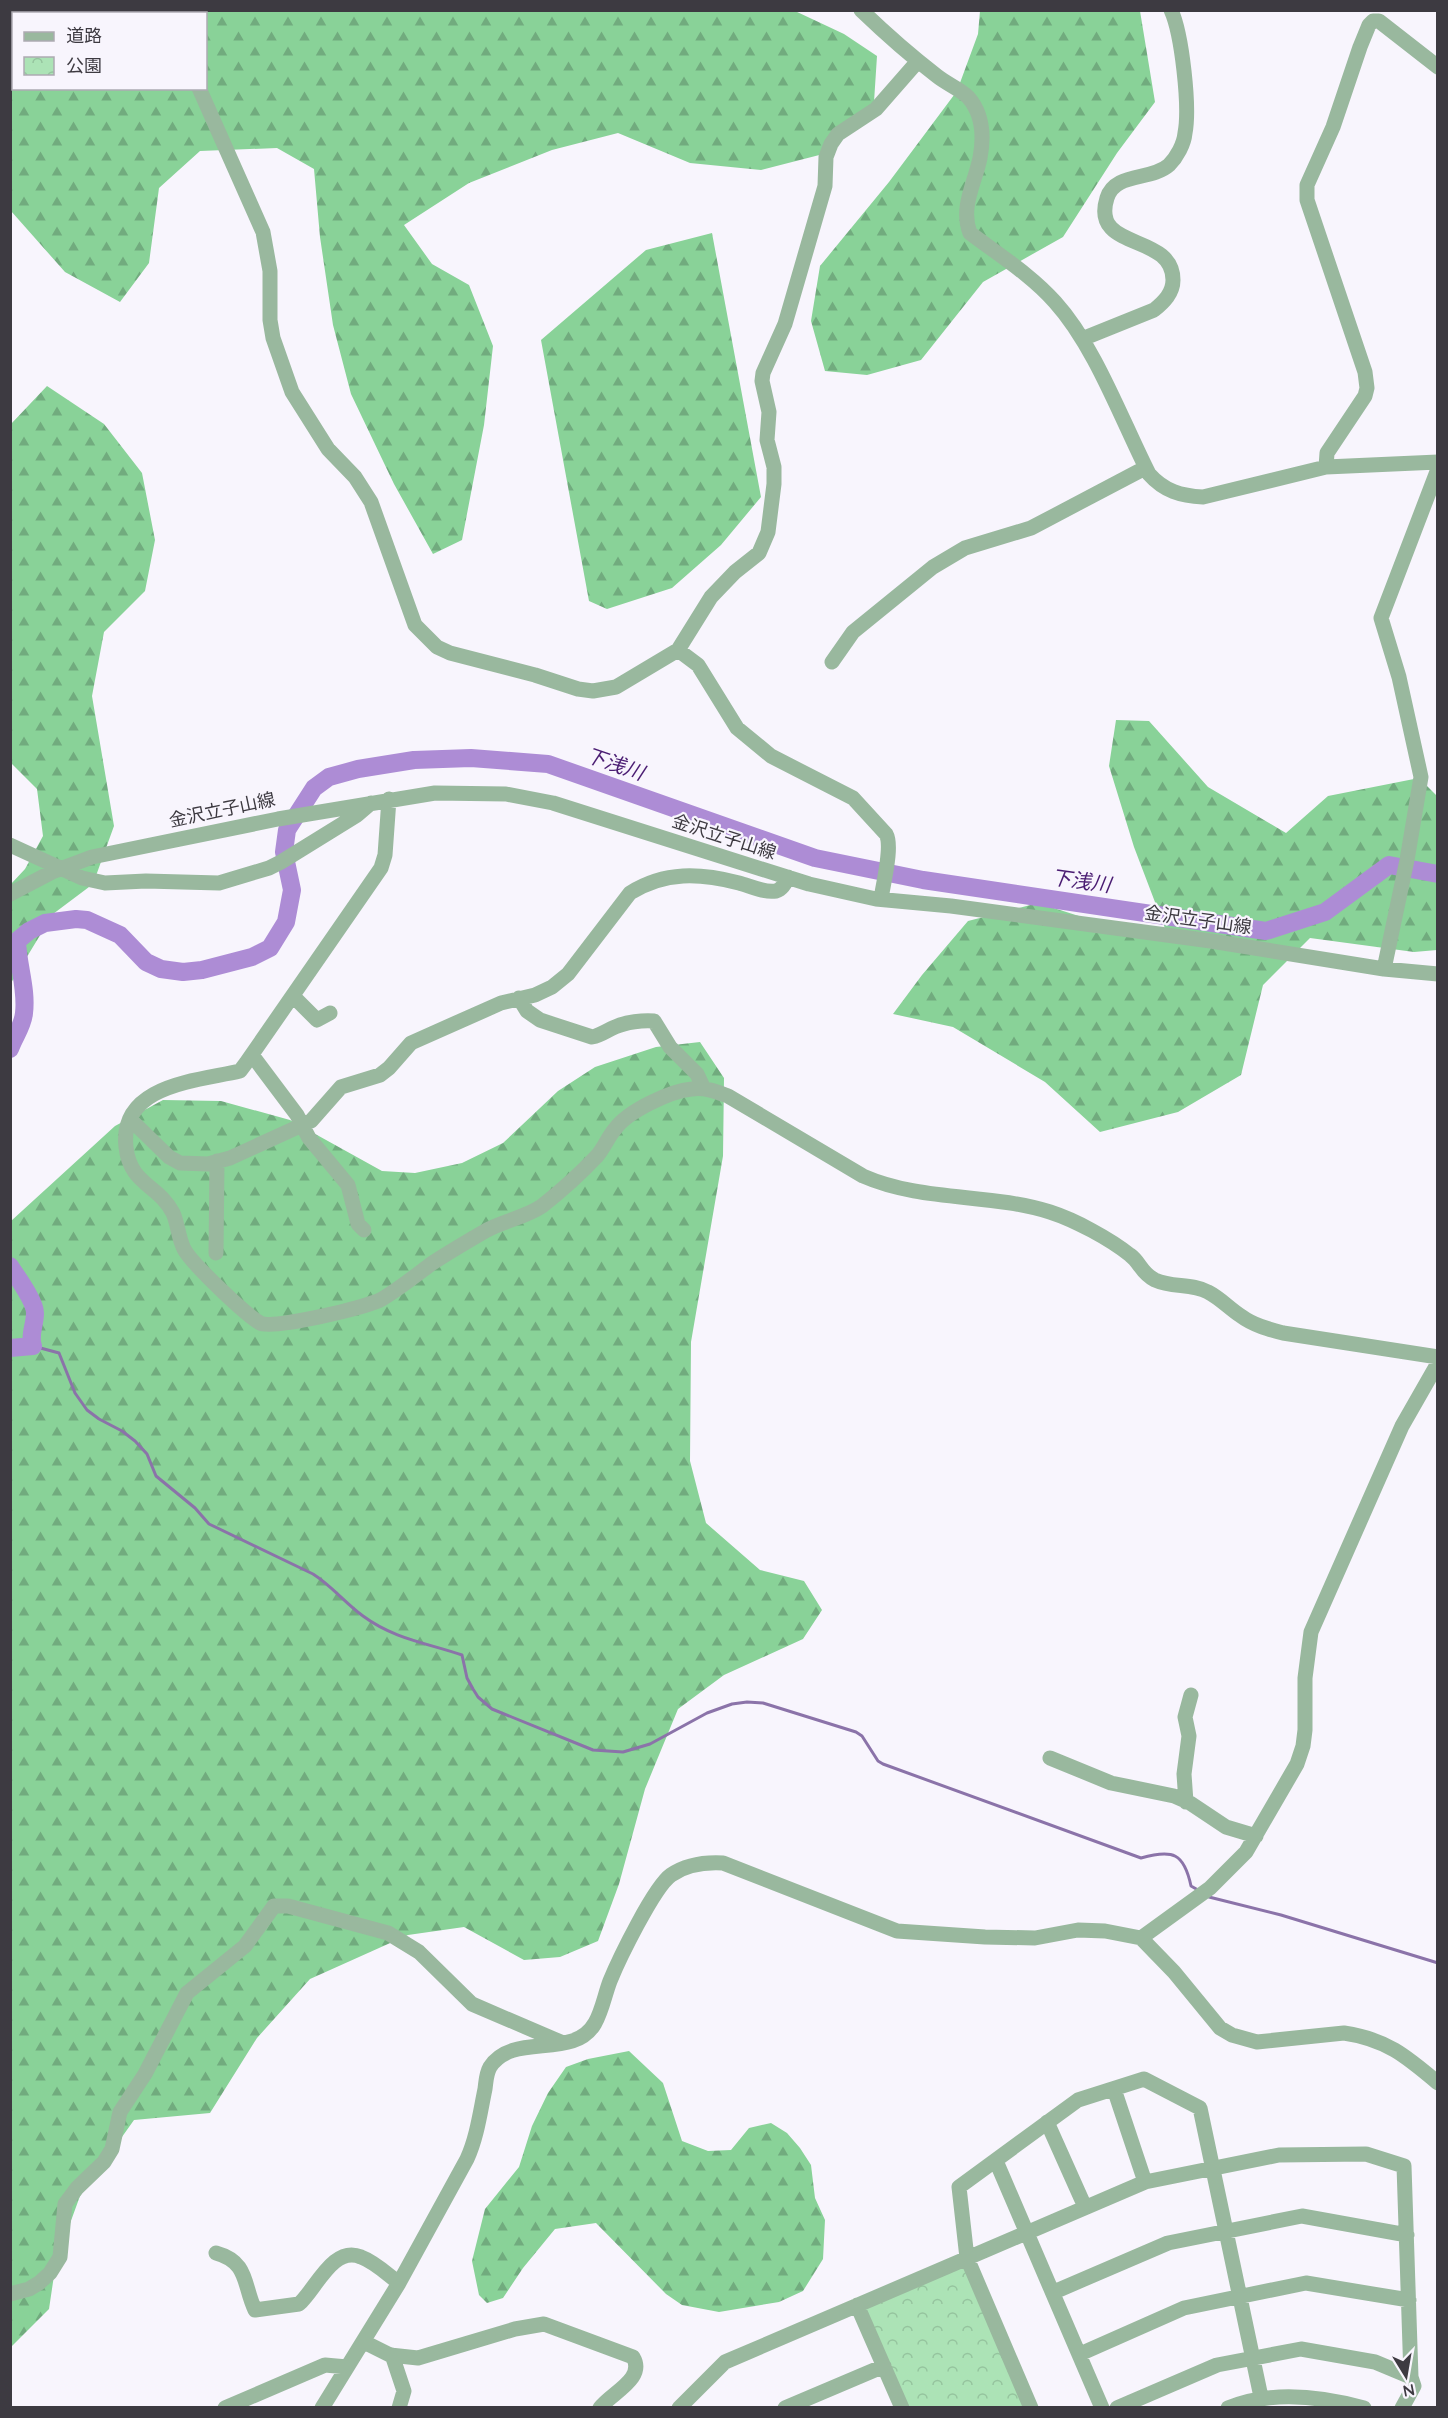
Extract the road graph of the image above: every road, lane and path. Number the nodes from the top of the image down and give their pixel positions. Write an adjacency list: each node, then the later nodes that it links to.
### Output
1 (861, 10): 3 (street)
2 (1171, 10): 6 (street)
3 (918, 61): 6 (street); 12 (street)
4 (1437, 67): 8 (street)
5 (200, 90): 12 (street)
6 (1082, 339): 9 (street)
7 (1437, 462): 8 (street)
8 (1326, 467): 9 (street)
9 (1145, 468): 13 (street)
10 (1437, 469): 11 (street)
11 (1433, 495): 21 (street)
12 (678, 650): 20 (street)
13 (832, 662)
14 (389, 799): 15 (street, 金沢立子山線); 18 (street, 金沢立子山線); 23 (street)
15 (370, 803): 17 (street, 金沢立子山線); 17 (street)
16 (10, 845): 17 (street)
17 (61, 869): 19 (street, 金沢立子山線)
18 (788, 877): 20 (street, 金沢立子山線); 24 (street)
19 (10, 894)
20 (881, 899): 21 (street, 金沢立子山線)
21 (1384, 969): 22 (street, 金沢立子山線)
22 (1437, 974)
23 (293, 996): 25 (street); 26 (street)
24 (519, 998): 27 (street); 29 (street)
25 (330, 1013)
26 (252, 1055): 28 (street); 29 (street)
27 (704, 1089): 28 (street); 33 (street)
28 (130, 1119): 30 (street)
29 (302, 1125): 30 (street); 31 (street)
30 (217, 1161): 32 (street)
31 (364, 1230)
32 (216, 1253)
33 (1437, 1357)
34 (1437, 1363): 38 (street)
35 (1191, 1695): 37 (street)
36 (1050, 1758): 37 (street)
37 (1186, 1802): 38 (street)
38 (1257, 1836): 39 (street)
39 (1141, 1938): 40 (street); 41 (street)
40 (563, 2043): 53 (street); 55 (street)
41 (1437, 2083)
42 (1114, 2089): 43 (street); 45 (street); 46 (street)
43 (1047, 2122): 44 (street); 47 (street)
44 (996, 2161): 49 (street); 52 (street)
45 (1212, 2167): 46 (street); 48 (street); 50 (street)
46 (1145, 2182): 47 (street)
47 (1085, 2207): 49 (street)
48 (1225, 2231): 50 (street); 54 (street); 56 (street)
49 (1027, 2232): 52 (street); 54 (street)
50 (1407, 2235): 57 (street)
51 (216, 2253): 53 (street)
52 (967, 2258): 58 (street); 74 (street)
53 (399, 2283): 59 (street)
54 (1054, 2292): 60 (street)
55 (10, 2294)
56 (1239, 2297): 57 (street); 60 (street); 62 (street)
57 (1409, 2300): 65 (street)
58 (857, 2305): 63 (street); 67 (street)
59 (364, 2342): 61 (street); 64 (street)
60 (1080, 2354): 75 (street)
61 (392, 2355): 70 (street); 71 (street)
62 (1252, 2357): 65 (street); 66 (street); 76 (street)
63 (884, 2366): 72 (street); 73 (street)
64 (348, 2367): 68 (street); 69 (street)
65 (1411, 2377): 79 (street)
66 (1261, 2397): 77 (street); 78 (street)
67 (680, 2407)
68 (225, 2408)
69 (322, 2408)
70 (399, 2408)
71 (600, 2408)
72 (785, 2408)
73 (902, 2408)
74 (1031, 2408)
75 (1102, 2408)
76 (1118, 2408)
77 (1228, 2408)
78 (1364, 2408)
79 (1402, 2408)

